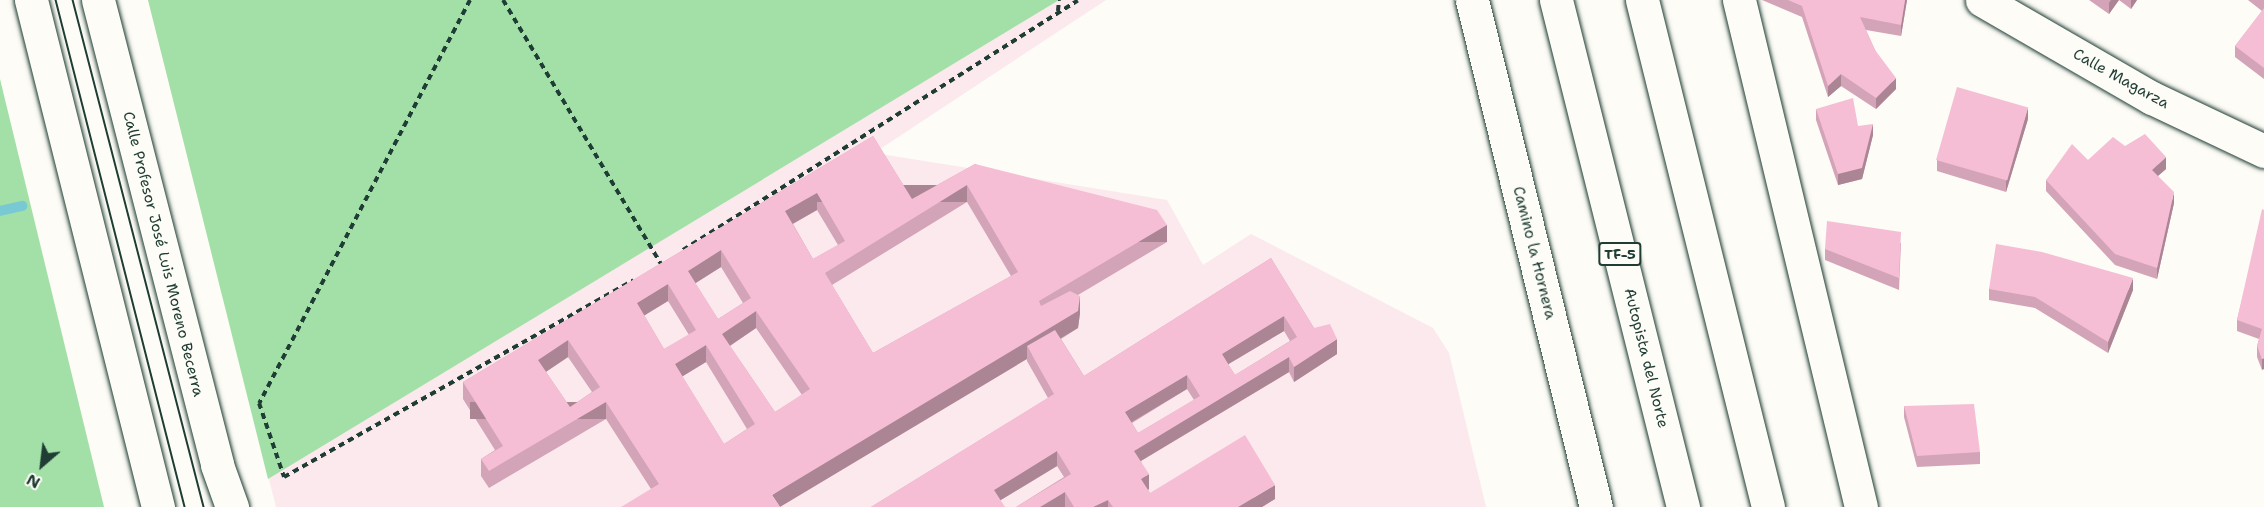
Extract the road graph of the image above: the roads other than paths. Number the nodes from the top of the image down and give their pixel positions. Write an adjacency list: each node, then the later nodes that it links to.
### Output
1 (31, 0): 9 (main road)
2 (98, 0): 10 (main road, Calle Profesor José Luis Moreno Becerra)
3 (1472, 0): 11 (main road, Camino la Hornera)
4 (1556, 0): 12 (main road, Autopista del Norte / TF-5)
5 (1642, 0): 13 (main road)
6 (1738, 0): 14 (main road)
7 (1982, 0): 8 (main road, Calle Magarza)
8 (2264, 151)
9 (158, 507)
10 (232, 507)
11 (1596, 507)
12 (1683, 507)
13 (1768, 507)
14 (1861, 507)

